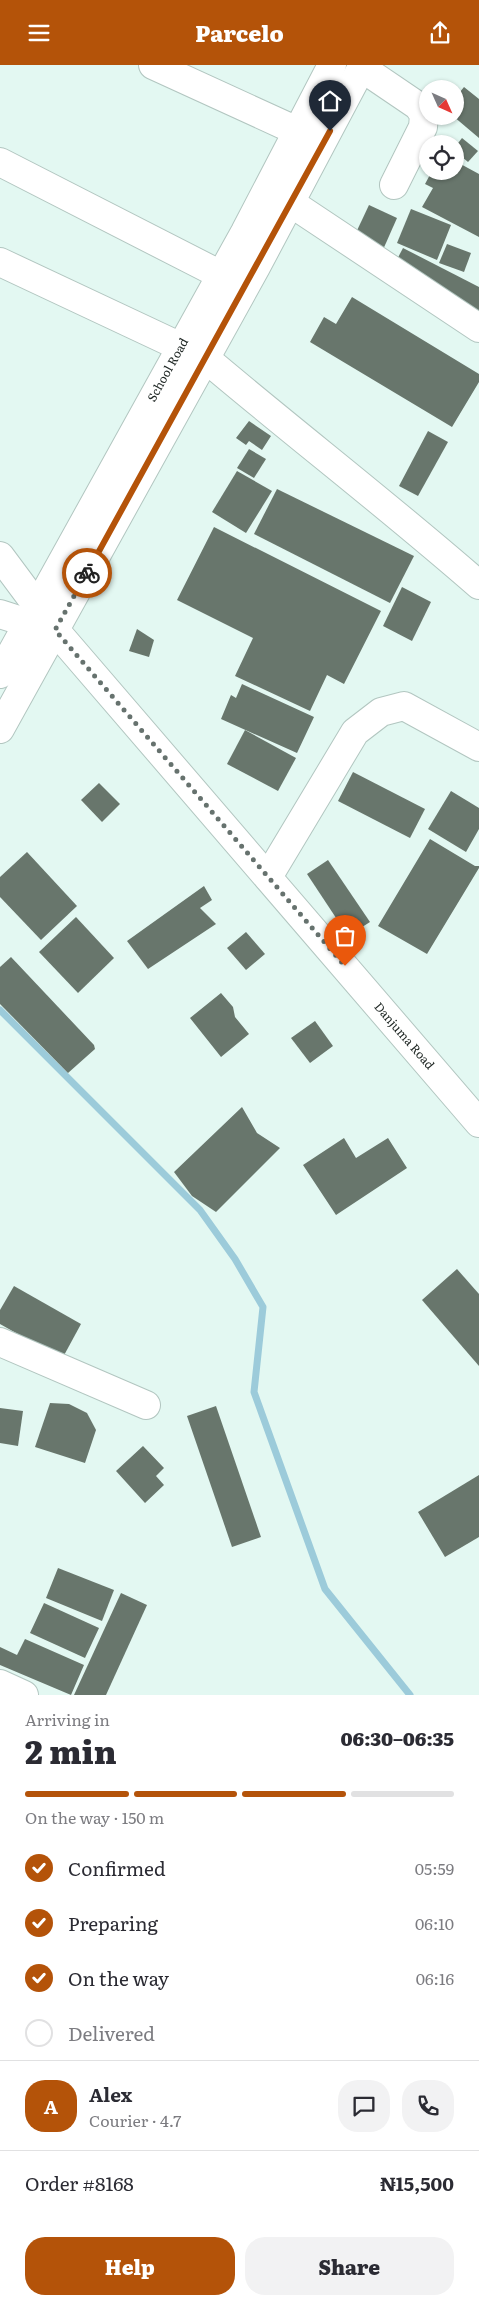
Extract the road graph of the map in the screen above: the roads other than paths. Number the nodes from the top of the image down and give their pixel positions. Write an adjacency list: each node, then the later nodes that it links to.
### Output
1 (153, 65): 4 (main road)
2 (332, 65): 4 (main road, School Road)
3 (363, 67): 6 (main road); 7 (main road)
4 (297, 131): 9 (main road, School Road)
5 (0, 163): 9 (main road)
6 (394, 185)
7 (291, 203): 10 (main road); 12 (main road)
8 (0, 262): 11 (main road)
9 (221, 275): 11 (main road, School Road)
10 (479, 328)
11 (181, 347): 16 (main road, School Road)
12 (206, 358): 14 (main road); 17 (main road)
13 (0, 556): 16 (main road, Danjuma Road)
14 (479, 585)
15 (0, 614): 16 (main road)
16 (33, 615): 17 (main road, Danjuma Road); 18 (main road, School Road)
17 (55, 630): 19 (main road); 21 (main road, Danjuma Road)
18 (0, 674)
19 (0, 729)
20 (479, 747): 21 (main road)
21 (268, 877): 22 (main road, Danjuma Road)
22 (469, 1098): 23 (main road, Danjuma Road)
23 (479, 1123)
24 (0, 1342): 25 (main road)
25 (146, 1405)
26 (0, 1683): 27 (main road)
27 (24, 1695)

